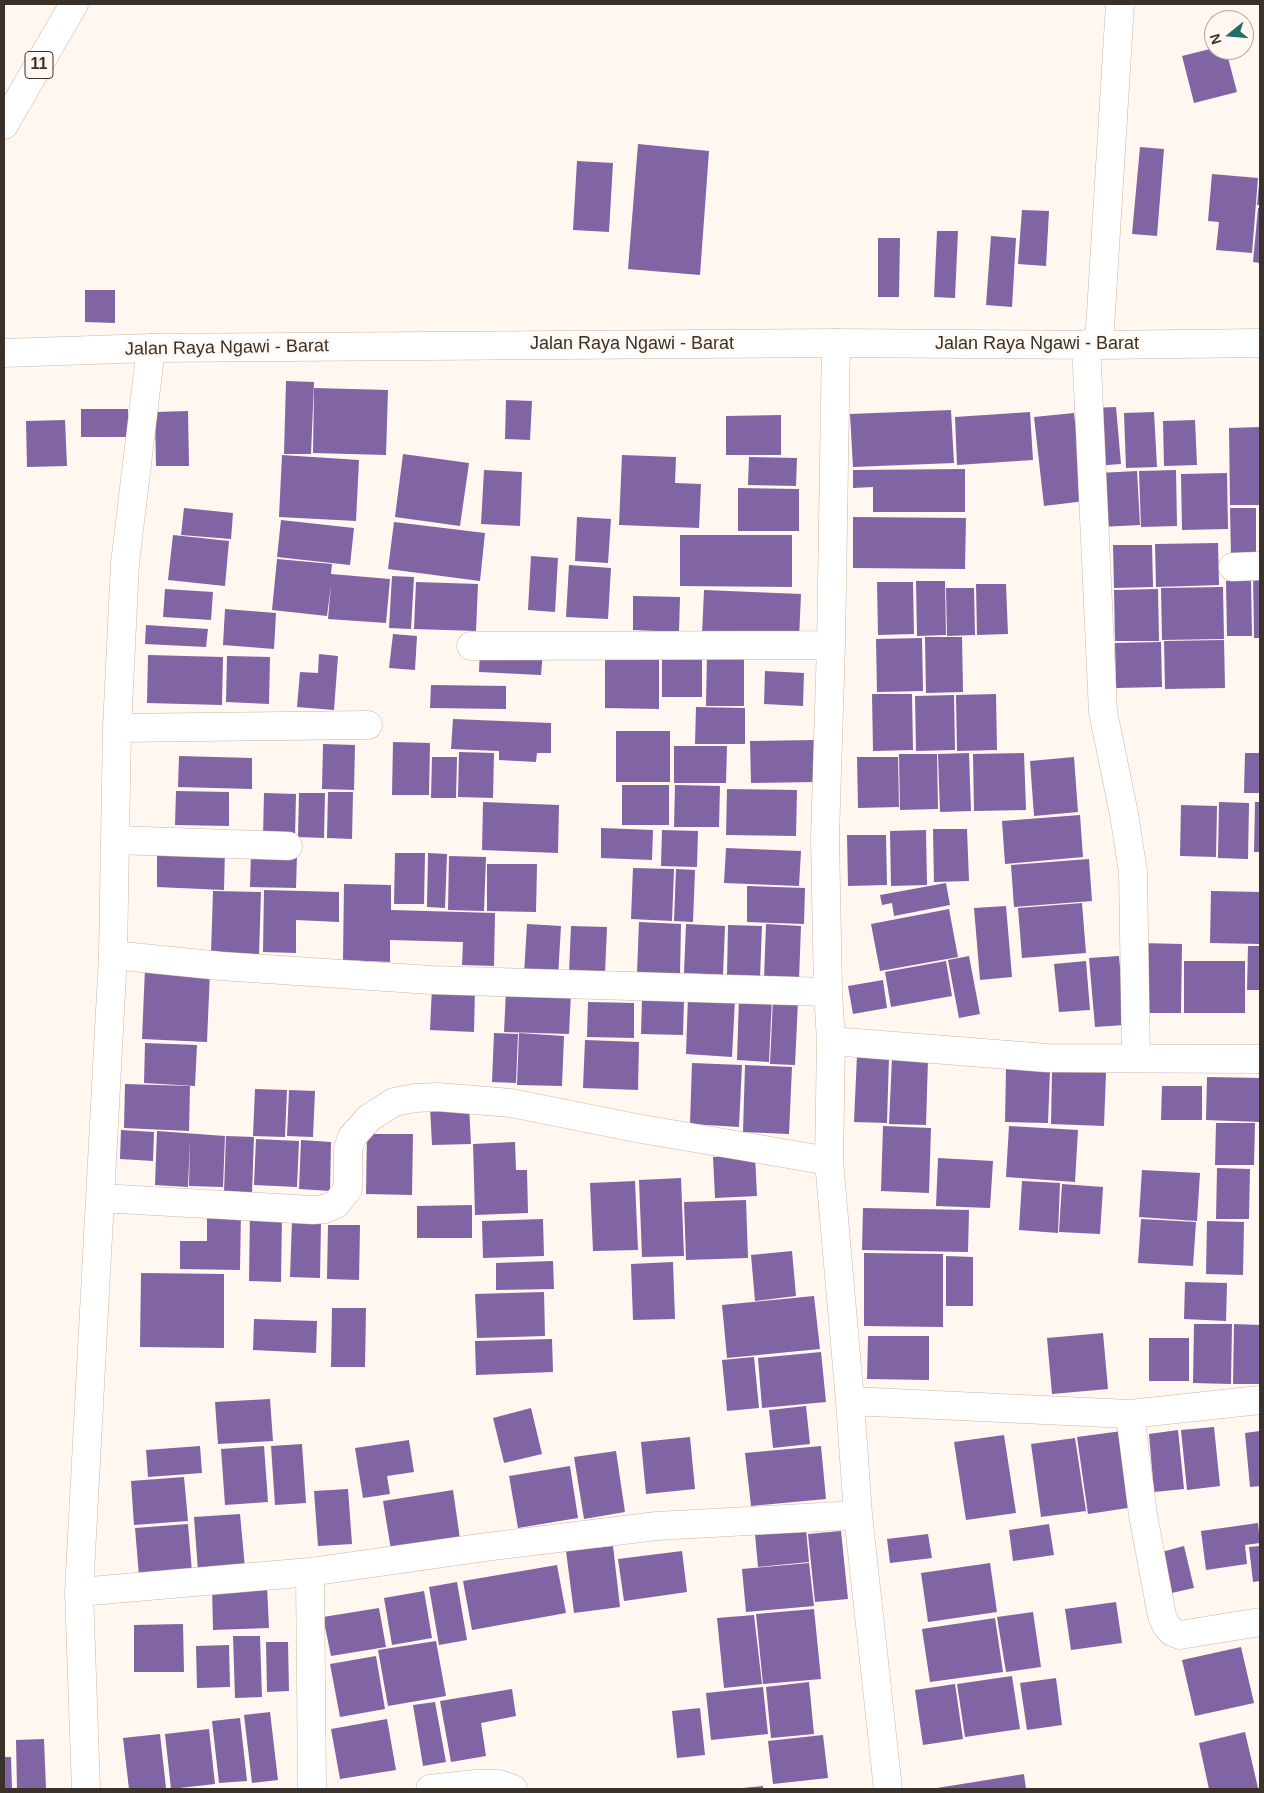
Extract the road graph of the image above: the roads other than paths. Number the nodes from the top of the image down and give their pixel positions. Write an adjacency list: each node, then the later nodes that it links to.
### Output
1 (74, 4): 3 (main road, 11)
2 (1120, 4): 6 (main road)
3 (4, 126)
4 (836, 343): 6 (main road, Jalan Raya Ngawi - Barat); 7 (main road, Jalan Raya Ngawi - Barat); 11 (main road)
5 (1260, 343): 6 (main road, Jalan Raya Ngawi - Barat)
6 (1092, 344): 20 (main road)
7 (151, 348): 8 (main road, Jalan Raya Ngawi - Barat); 14 (main road)
8 (4, 353)
9 (1260, 566): 10 (main road)
10 (1233, 568)
11 (831, 645): 12 (main road); 18 (main road)
12 (471, 646)
13 (368, 725): 14 (main road)
14 (117, 728): 15 (main road)
15 (116, 840): 16 (main road); 17 (main road)
16 (288, 846)
17 (113, 955): 18 (main road); 23 (main road)
18 (828, 992): 19 (main road)
19 (831, 1040): 20 (main road); 22 (main road)
20 (1136, 1058): 21 (main road)
21 (1260, 1059)
22 (829, 1161): 23 (main road); 25 (main road)
23 (100, 1198): 29 (main road)
24 (1260, 1400): 26 (main road)
25 (850, 1401): 26 (main road); 27 (main road)
26 (1130, 1414): 30 (main road)
27 (858, 1515): 28 (main road); 35 (main road)
28 (310, 1572): 29 (main road); 32 (main road)
29 (79, 1592): 31 (main road)
30 (1260, 1622)
31 (86, 1789)
32 (312, 1789)
33 (430, 1789): 34 (main road)
34 (513, 1789)
35 (888, 1789)

